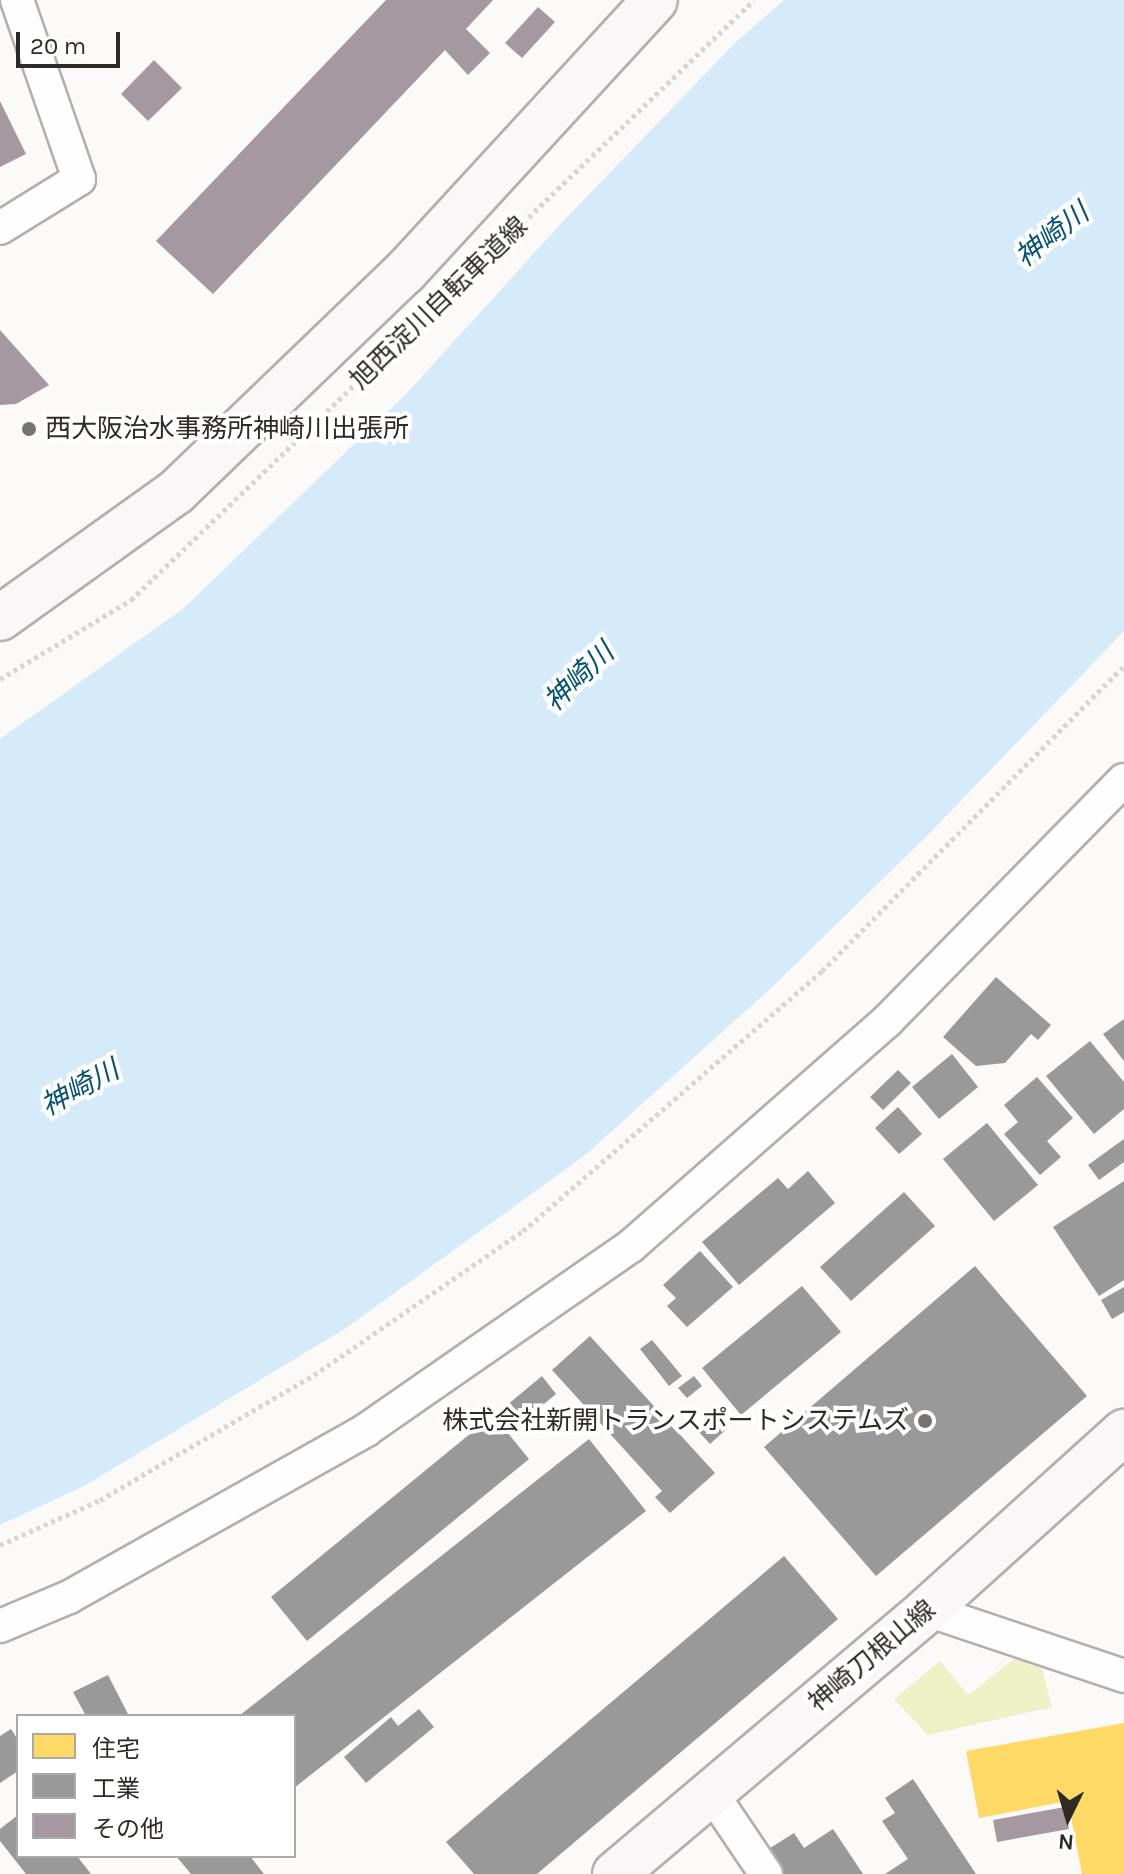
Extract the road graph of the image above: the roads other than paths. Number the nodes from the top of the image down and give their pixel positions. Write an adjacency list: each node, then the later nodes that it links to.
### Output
1 (17, 0): 3 (street)
2 (655, 0): 4 (street)
3 (0, 228)
4 (0, 618)
5 (1124, 780): 8 (street)
6 (1124, 1432): 7 (street, 神崎刀根山線)
7 (927, 1610): 9 (street); 10 (street, 神崎刀根山線)
8 (0, 1626)
9 (1124, 1676)
10 (710, 1791): 11 (street, 神崎刀根山線); 12 (street)
11 (615, 1874)
12 (766, 1874)

